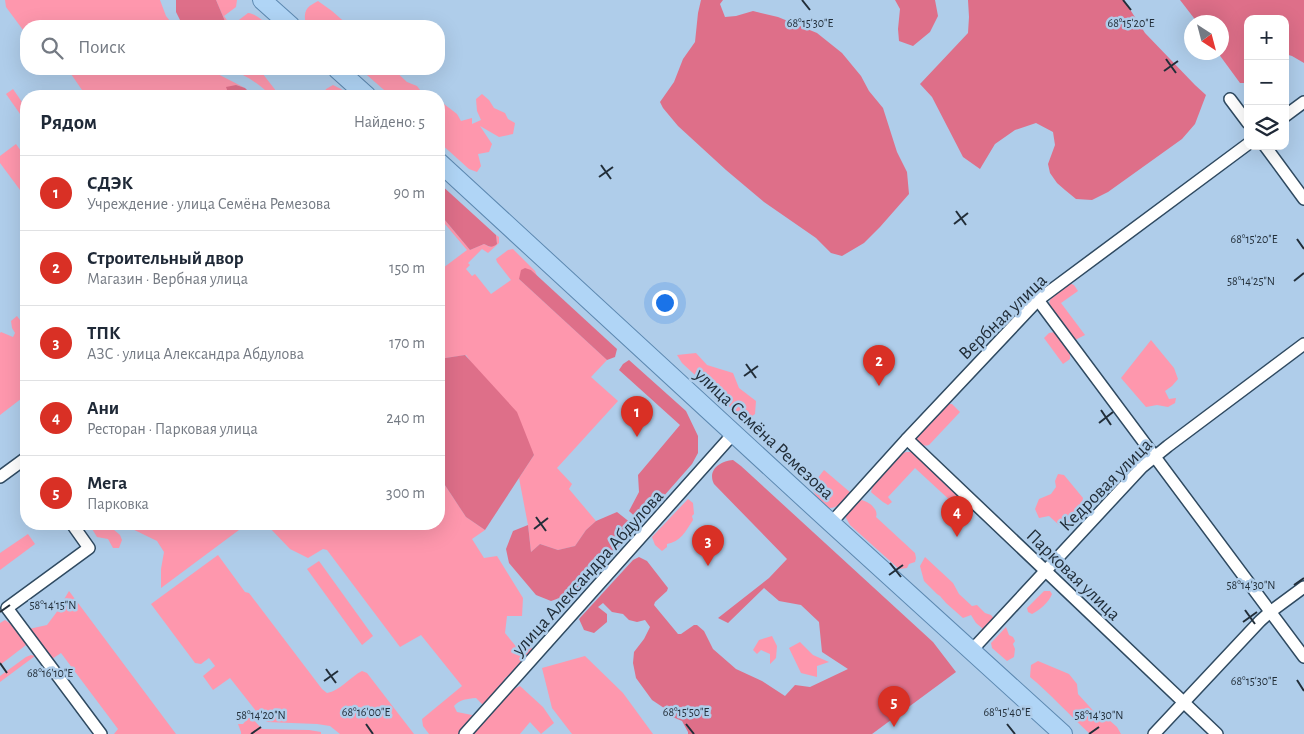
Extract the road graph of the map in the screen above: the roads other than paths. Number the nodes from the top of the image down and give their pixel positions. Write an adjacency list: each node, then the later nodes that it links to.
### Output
1 (262, 0): 2 (main road)
2 (284, 20)
3 (344, 75): 4 (main road)
4 (360, 90)
5 (1230, 99): 8 (street)
6 (1304, 102): 7 (street)
7 (1289, 113)
8 (1244, 118)
9 (1244, 147): 13 (street, Вербная улица)
10 (1268, 150): 12 (street)
11 (445, 168): 15 (main road, улица Семёна Ремезова)
12 (1304, 199)
13 (1038, 300): 16 (street, Вербная улица); 17 (street)
14 (1304, 344): 17 (street, Кедровая улица)
15 (734, 433): 20 (main road, улица Семёна Ремезова); 29 (street, улица Александра Абдулова)
16 (907, 440): 20 (street, Вербная улица); 22 (street, Парковая улица)
17 (1155, 457): 22 (street, Кедровая улица); 24 (street)
18 (20, 462): 19 (street)
19 (0, 477)
20 (832, 523): 25 (main road, улица Семёна Ремезова)
21 (76, 530): 28 (street)
22 (1046, 571): 25 (street, Кедровая улица); 27 (street, Парковая улица)
23 (1304, 587): 24 (street)
24 (1270, 612): 26 (street); 27 (street)
25 (972, 650): 30 (main road, улица Семёна Ремезова)
26 (1304, 657)
27 (1184, 703): 31 (street); 32 (street, Парковая улица)
28 (101, 734)
29 (465, 734)
30 (1063, 734)
31 (1154, 734)
32 (1217, 734)

